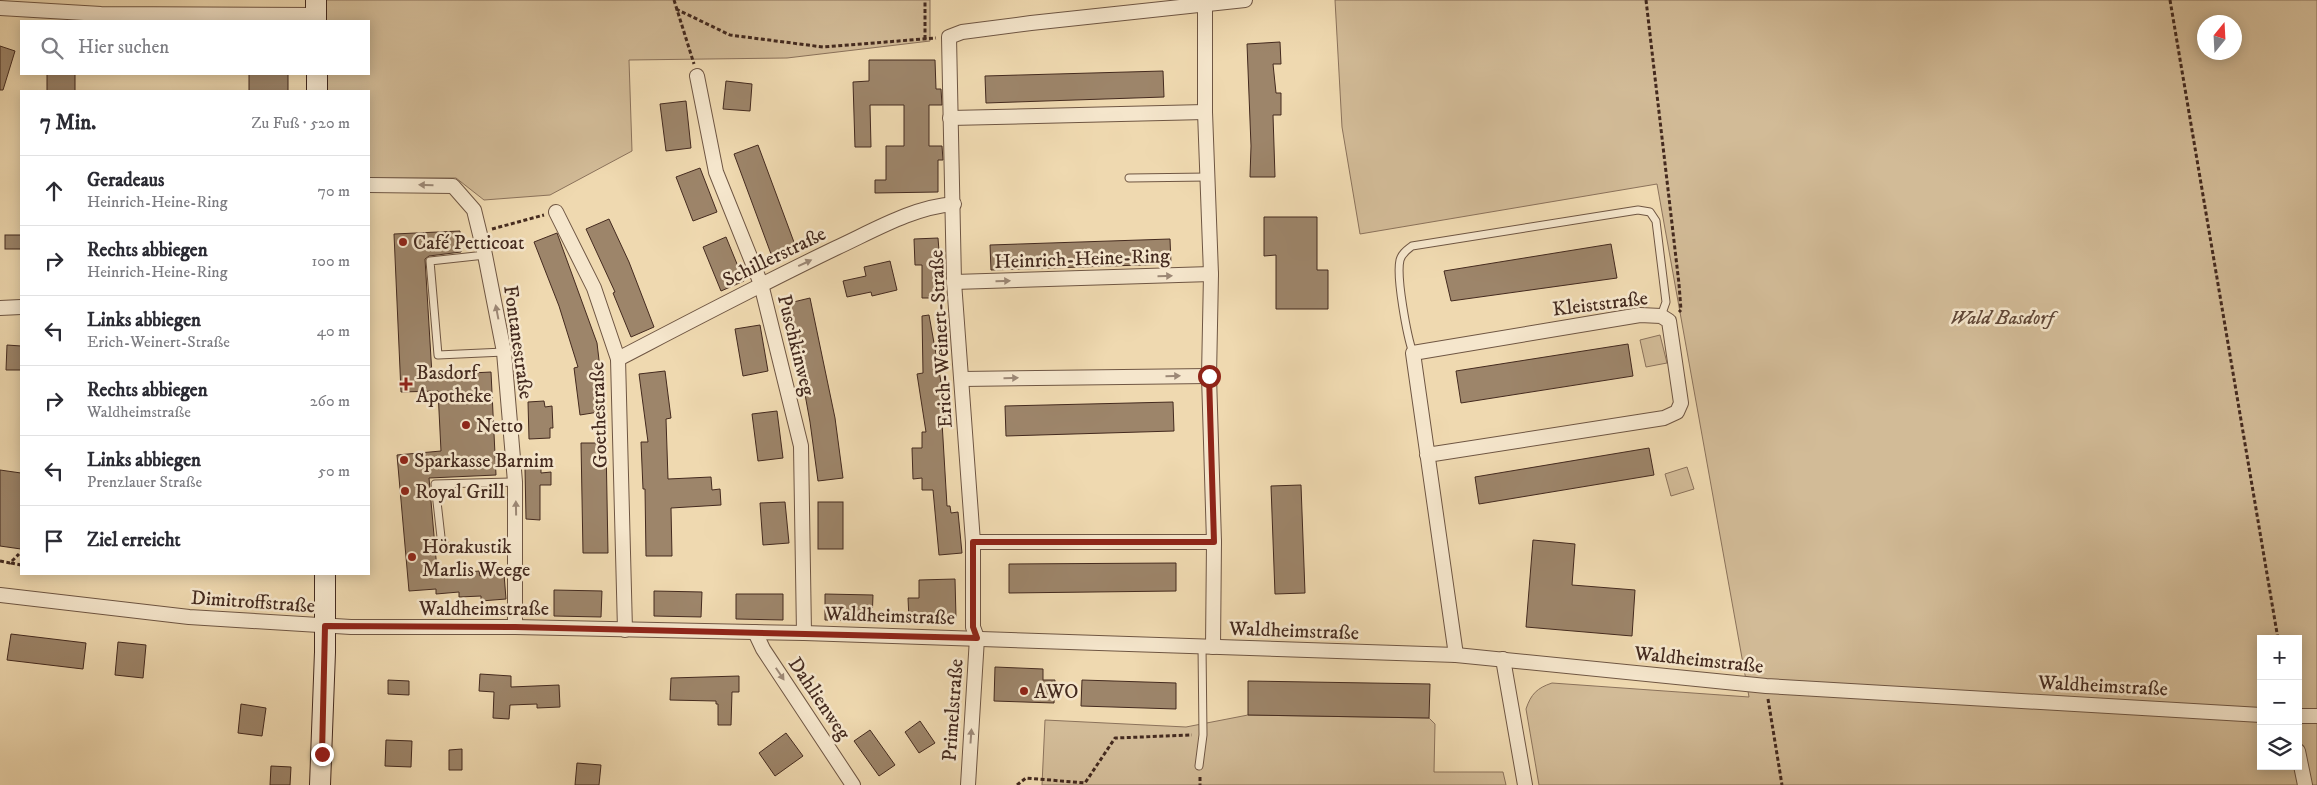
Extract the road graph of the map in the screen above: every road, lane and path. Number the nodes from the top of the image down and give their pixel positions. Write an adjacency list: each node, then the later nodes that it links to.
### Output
1 (674, 0): 8 (path)
2 (925, 0): 11 (path)
3 (1245, 0): 6 (street)
4 (1646, 0): 29 (path)
5 (2170, 0): 51 (path)
6 (1205, 5): 10 (street); 15 (street)
7 (0, 8): 9 (street)
8 (676, 8): 11 (path); 13 (path)
9 (316, 12)
10 (949, 37): 11 (path); 16 (street, Erich-Weinert-Straße)
11 (925, 39)
12 (317, 75): 14 (main road)
13 (698, 76): 26 (street, Puschkinweg)
14 (317, 90)
15 (1205, 112): 16 (street); 17 (street)
16 (950, 118): 20 (street, Erich-Weinert-Straße)
17 (1208, 177): 18 (lane); 24 (street)
18 (1129, 178)
19 (370, 185): 22 (street, Fontanestraße, one-way to 19)
20 (954, 204): 25 (street, Erich-Weinert-Straße); 26 (street, Schillerstraße, one-way to 20)
21 (556, 212): 22 (path); 32 (street, Goethestraße)
22 (480, 232): 23 (street, Fontanestraße)
23 (486, 255): 30 (street, Fontanestraße, one-way to 23); 30 (lane)
24 (1211, 274): 25 (street, Heinrich-Heine-Ring, one-way to 24); 33 (street)
25 (954, 282): 34 (street, Erich-Weinert-Straße)
26 (762, 284): 32 (street, Schillerstraße); 50 (street, Puschkinweg)
27 (20, 307): 28 (street)
28 (0, 308)
29 (1665, 318): 31 (street, Kleiststraße); 31 (lane); 35 (street, Kleiststraße)
30 (504, 352): 36 (street, Fontanestraße)
31 (1413, 353): 35 (street)
32 (618, 359): 48 (street, Goethestraße)
33 (1209, 376): 34 (street, one-way to 33); 38 (street)
34 (962, 379): 37 (street, Erich-Weinert-Straße)
35 (1427, 455): 54 (street)
36 (515, 482): 39 (street, Fontanestraße, one-way to 36); 39 (lane)
37 (973, 542): 38 (street); 52 (street, Erich-Weinert-Straße)
38 (1214, 542): 53 (street)
39 (516, 550): 47 (street, Fontanestraße)
40 (18, 554): 42 (path)
41 (0, 561): 42 (path)
42 (10, 563): 43 (path)
43 (20, 566)
44 (324, 575): 46 (main road)
45 (0, 594): 46 (street, Dimitroffstraße)
46 (325, 626): 47 (street, Waldheimstraße); 63 (main road)
47 (515, 627): 48 (street, Waldheimstraße)
48 (625, 630): 49 (street, Waldheimstraße)
49 (755, 632): 50 (street, Waldheimstraße); 64 (street, Dahlienweg, one-way to 64)
50 (804, 633): 52 (street, Waldheimstraße)
51 (2277, 635)
52 (977, 638): 53 (street, Waldheimstraße); 65 (street, Primelstraße, one-way to 52)
53 (1207, 647): 54 (street, Waldheimstraße); 60 (lane)
54 (1456, 655): 55 (street, Waldheimstraße)
55 (1503, 659): 56 (street, Waldheimstraße); 67 (street)
56 (1766, 686): 57 (street, Waldheimstraße); 68 (path)
57 (2257, 715)
58 (2302, 716): 59 (street)
59 (2317, 716)
60 (1203, 735): 61 (lane); 66 (path)
61 (1199, 766)
62 (2302, 770): 69 (street)
63 (320, 785)
64 (854, 785)
65 (968, 785)
66 (1016, 785)
67 (1524, 785)
68 (1782, 785)
69 (2305, 785)

